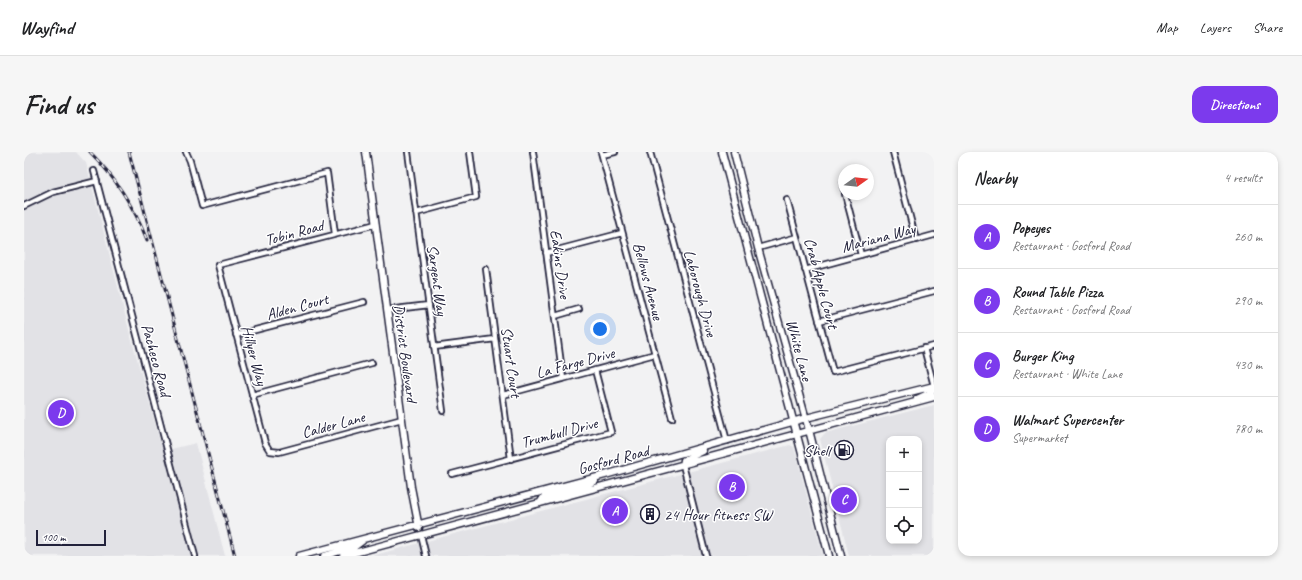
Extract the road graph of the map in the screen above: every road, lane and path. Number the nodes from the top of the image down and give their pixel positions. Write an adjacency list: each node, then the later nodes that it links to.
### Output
1 (186, 152): 20 (street)
2 (366, 152): 18 (main road, District Boulevard)
3 (408, 152): 17 (street, Sargent Way)
4 (470, 152): 17 (street)
5 (533, 152): 25 (street, Eakins Drive)
6 (615, 152): 11 (street)
7 (650, 152): 58 (street, Laborough Drive)
8 (722, 152): 55 (main road, White Lane)
9 (734, 152): 24 (main road, White Lane)
10 (893, 152): 23 (street)
11 (601, 154): 19 (street, Bellows Avenue)
12 (94, 171): 13 (street, Pacheco Road)
13 (96, 181): 16 (street); 70 (street, Pacheco Road)
14 (787, 200): 22 (street, Crab Apple Court)
15 (847, 200): 26 (street)
16 (24, 206)
17 (416, 213): 32 (street, Sargent Way)
18 (376, 224): 20 (street, Tobin Road); 34 (main road, District Boulevard)
19 (622, 233): 25 (street); 42 (street, Bellows Avenue)
20 (335, 234): 27 (street, Tobin Road)
21 (934, 235): 23 (street, Mariana Way)
22 (797, 237): 24 (street); 29 (street, Crab Apple Court)
23 (916, 240): 26 (street, Mariana Way)
24 (758, 248): 53 (main road, White Lane)
25 (546, 253): 35 (street, Eakins Drive)
26 (861, 255): 29 (street, Mariana Way)
27 (218, 265): 37 (street, Hillyer Way)
28 (486, 269): 38 (street, Stuart Court)
29 (805, 270): 36 (street, Crab Apple Court)
30 (934, 290): 36 (street)
31 (364, 302): 37 (street, Alden Court)
32 (429, 305): 34 (street); 40 (street, Sargent Way)
33 (579, 309): 35 (street)
34 (388, 310): 54 (main road, District Boulevard)
35 (555, 316): 45 (street, Eakins Drive)
36 (819, 321): 41 (street, Crab Apple Court)
37 (236, 335): 47 (street, Hillyer Way)
38 (496, 339): 40 (street); 48 (street, Stuart Court)
39 (934, 346): 41 (street)
40 (434, 347): 51 (street, Sargent Way)
41 (924, 348): 46 (street)
42 (655, 354): 44 (street, La Farge Drive); 52 (street, Bellows Avenue)
43 (372, 363): 47 (street)
44 (595, 370): 45 (street, La Farge Drive); 61 (street, Trumbull Drive)
45 (563, 379): 48 (street, La Farge Drive)
46 (934, 386): 50 (main road); 53 (main road, Gosford Road)
47 (252, 395): 60 (street, Hillyer Way)
48 (503, 395): 61 (street, Stuart Court)
49 (934, 397): 50 (main road, Gosford Road)
50 (889, 410): 56 (main road, Gosford Road)
51 (443, 411)
52 (672, 418)
53 (806, 418): 55 (main road, Gosford Road); 56 (main road, White Lane)
54 (402, 419): 60 (street, Calder Lane); 66 (main road, District Boulevard)
55 (793, 422): 57 (main road, White Lane); 58 (main road, Gosford Road)
56 (809, 430): 57 (main road, Gosford Road); 77 (main road, White Lane)
57 (796, 434): 62 (main road, Gosford Road); 76 (main road, White Lane)
58 (727, 441): 59 (main road, Gosford Road)
59 (721, 442): 62 (main road); 64 (main road, Gosford Road)
60 (270, 451)
61 (512, 458): 63 (street, Trumbull Drive)
62 (683, 465): 65 (main road, Gosford Road); 75 (street)
63 (452, 474)
64 (605, 475): 65 (main road); 66 (main road, Gosford Road)
65 (540, 503): 67 (main road, Gosford Road)
66 (418, 525): 67 (main road, District Boulevard); 68 (main road, Gosford Road)
67 (421, 535): 73 (main road, Gosford Road); 74 (street, District Boulevard)
68 (365, 539): 69 (main road, Gosford Road); 72 (main road)
69 (314, 554): 71 (main road, Gosford Road)
70 (195, 556)
71 (299, 556)
72 (324, 556)
73 (343, 556)
74 (426, 556)
75 (706, 556)
76 (829, 556)
77 (841, 556)

